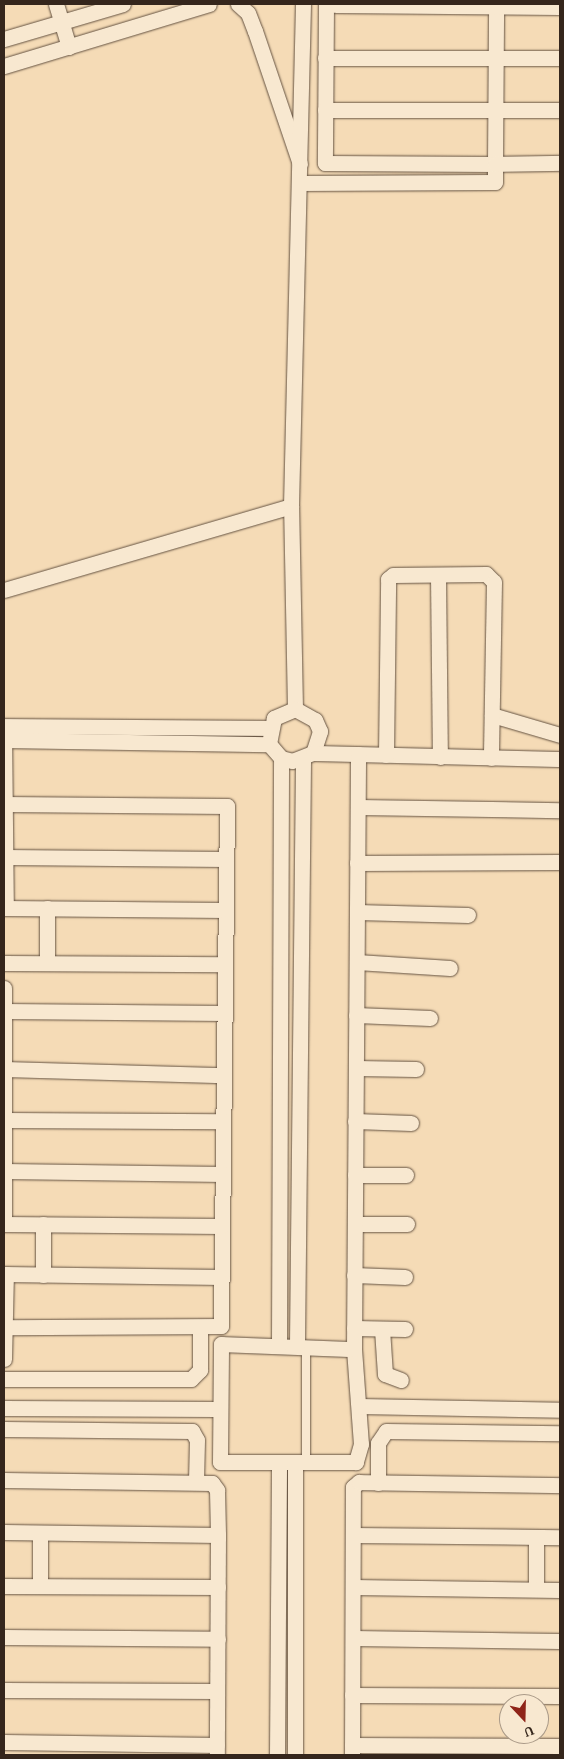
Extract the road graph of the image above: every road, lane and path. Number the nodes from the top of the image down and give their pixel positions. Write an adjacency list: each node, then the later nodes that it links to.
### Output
1 (56, 4): 9 (street)
2 (210, 4): 11 (street)
3 (238, 4): 21 (street)
4 (303, 4): 21 (street)
5 (336, 4): 7 (street); 12 (street)
6 (117, 5): 9 (street)
7 (496, 5): 8 (street); 13 (street)
8 (560, 7)
9 (62, 22): 10 (street); 11 (street)
10 (4, 39)
11 (69, 46): 15 (street)
12 (325, 58): 13 (street); 16 (street)
13 (496, 58): 14 (street); 17 (street)
14 (560, 58)
15 (4, 66)
16 (325, 110): 17 (street); 20 (street)
17 (496, 110): 18 (street); 20 (street)
18 (560, 110)
19 (560, 163): 20 (street)
20 (495, 164): 22 (street)
21 (301, 165): 22 (street)
22 (299, 184): 23 (street)
23 (291, 506): 25 (street); 26 (street)
24 (438, 575): 27 (street); 34 (street); 35 (street)
25 (4, 590)
26 (295, 709): 28 (street); 33 (street)
27 (492, 715): 30 (street); 37 (street)
28 (269, 728): 29 (street); 31 (street)
29 (4, 733): 31 (street); 39 (street)
30 (560, 735)
31 (269, 744): 36 (street)
32 (358, 754): 33 (street); 34 (street); 40 (street)
33 (308, 756): 36 (street); 89 (street)
34 (386, 756): 35 (street)
35 (440, 756): 37 (street)
36 (280, 758): 88 (street)
37 (491, 758): 38 (street)
38 (560, 759)
39 (5, 804): 42 (street); 43 (street)
40 (358, 807): 41 (street); 45 (street)
41 (560, 810)
42 (5, 858): 43 (street); 46 (street)
43 (226, 859): 48 (street)
44 (560, 862): 45 (street)
45 (357, 863): 49 (street)
46 (5, 908): 47 (street)
47 (47, 908): 48 (street); 53 (street)
48 (226, 910): 54 (street)
49 (357, 912): 50 (street); 51 (street)
50 (468, 915)
51 (356, 962): 55 (street); 59 (street)
52 (4, 963): 53 (street)
53 (47, 963): 54 (street)
54 (225, 964): 58 (street)
55 (450, 968)
56 (4, 988): 57 (street)
57 (4, 1012): 58 (street); 62 (street)
58 (225, 1013): 64 (street)
59 (356, 1015): 60 (street); 61 (street)
60 (430, 1018)
61 (356, 1068): 63 (street); 67 (street)
62 (5, 1069): 64 (street); 65 (street)
63 (416, 1069)
64 (224, 1075): 66 (street)
65 (4, 1120): 66 (street); 69 (street)
66 (224, 1121): 70 (street)
67 (355, 1121): 68 (street); 71 (street)
68 (410, 1123)
69 (4, 1171): 70 (street); 73 (street)
70 (223, 1174): 77 (street)
71 (355, 1175): 72 (street); 75 (street)
72 (406, 1175)
73 (4, 1224): 74 (street)
74 (43, 1224): 77 (street); 79 (street)
75 (355, 1224): 76 (street); 80 (street)
76 (407, 1224)
77 (222, 1226): 81 (street)
78 (5, 1274): 79 (street); 83 (street)
79 (42, 1275): 81 (street)
80 (354, 1275): 82 (street); 84 (street)
81 (222, 1277): 85 (street)
82 (405, 1277)
83 (4, 1327): 85 (street); 91 (street)
84 (354, 1328): 86 (street); 90 (street)
85 (200, 1329): 92 (street)
86 (382, 1329): 87 (street); 93 (street)
87 (405, 1329)
88 (279, 1344): 89 (street); 96 (street)
89 (301, 1345): 90 (street); 101 (lane)
90 (354, 1349): 94 (street)
91 (4, 1359)
92 (4, 1379)
93 (401, 1380)
94 (359, 1406): 97 (street); 101 (street)
95 (4, 1408): 96 (street)
96 (217, 1409): 100 (street)
97 (560, 1410)
98 (4, 1429): 103 (street)
99 (560, 1433): 104 (street)
100 (279, 1463): 101 (street); 126 (street)
101 (300, 1464): 127 (street)
102 (4, 1480): 103 (street)
103 (196, 1480): 108 (street)
104 (378, 1483): 105 (street); 109 (street)
105 (560, 1485)
106 (4, 1532): 107 (street)
107 (40, 1532): 108 (street); 113 (street)
108 (218, 1535): 114 (street)
109 (353, 1535): 110 (street); 115 (street)
110 (536, 1537): 111 (street); 116 (street)
111 (560, 1537)
112 (4, 1586): 113 (street)
113 (40, 1586): 114 (street)
114 (218, 1587): 120 (street)
115 (353, 1587): 116 (street); 119 (street)
116 (536, 1589): 117 (street)
117 (560, 1590)
118 (4, 1637): 120 (street)
119 (353, 1638): 121 (street); 124 (street)
120 (218, 1639): 123 (street)
121 (560, 1641)
122 (4, 1690): 123 (street)
123 (217, 1691): 131 (street)
124 (352, 1695): 125 (street); 132 (street)
125 (560, 1696)
126 (277, 1727): 127 (street); 133 (street)
127 (295, 1727): 134 (street)
128 (4, 1742): 130 (street)
129 (560, 1746): 132 (street)
130 (37, 1749): 131 (street)
131 (217, 1750)
132 (352, 1750)
133 (277, 1755)
134 (295, 1755)

